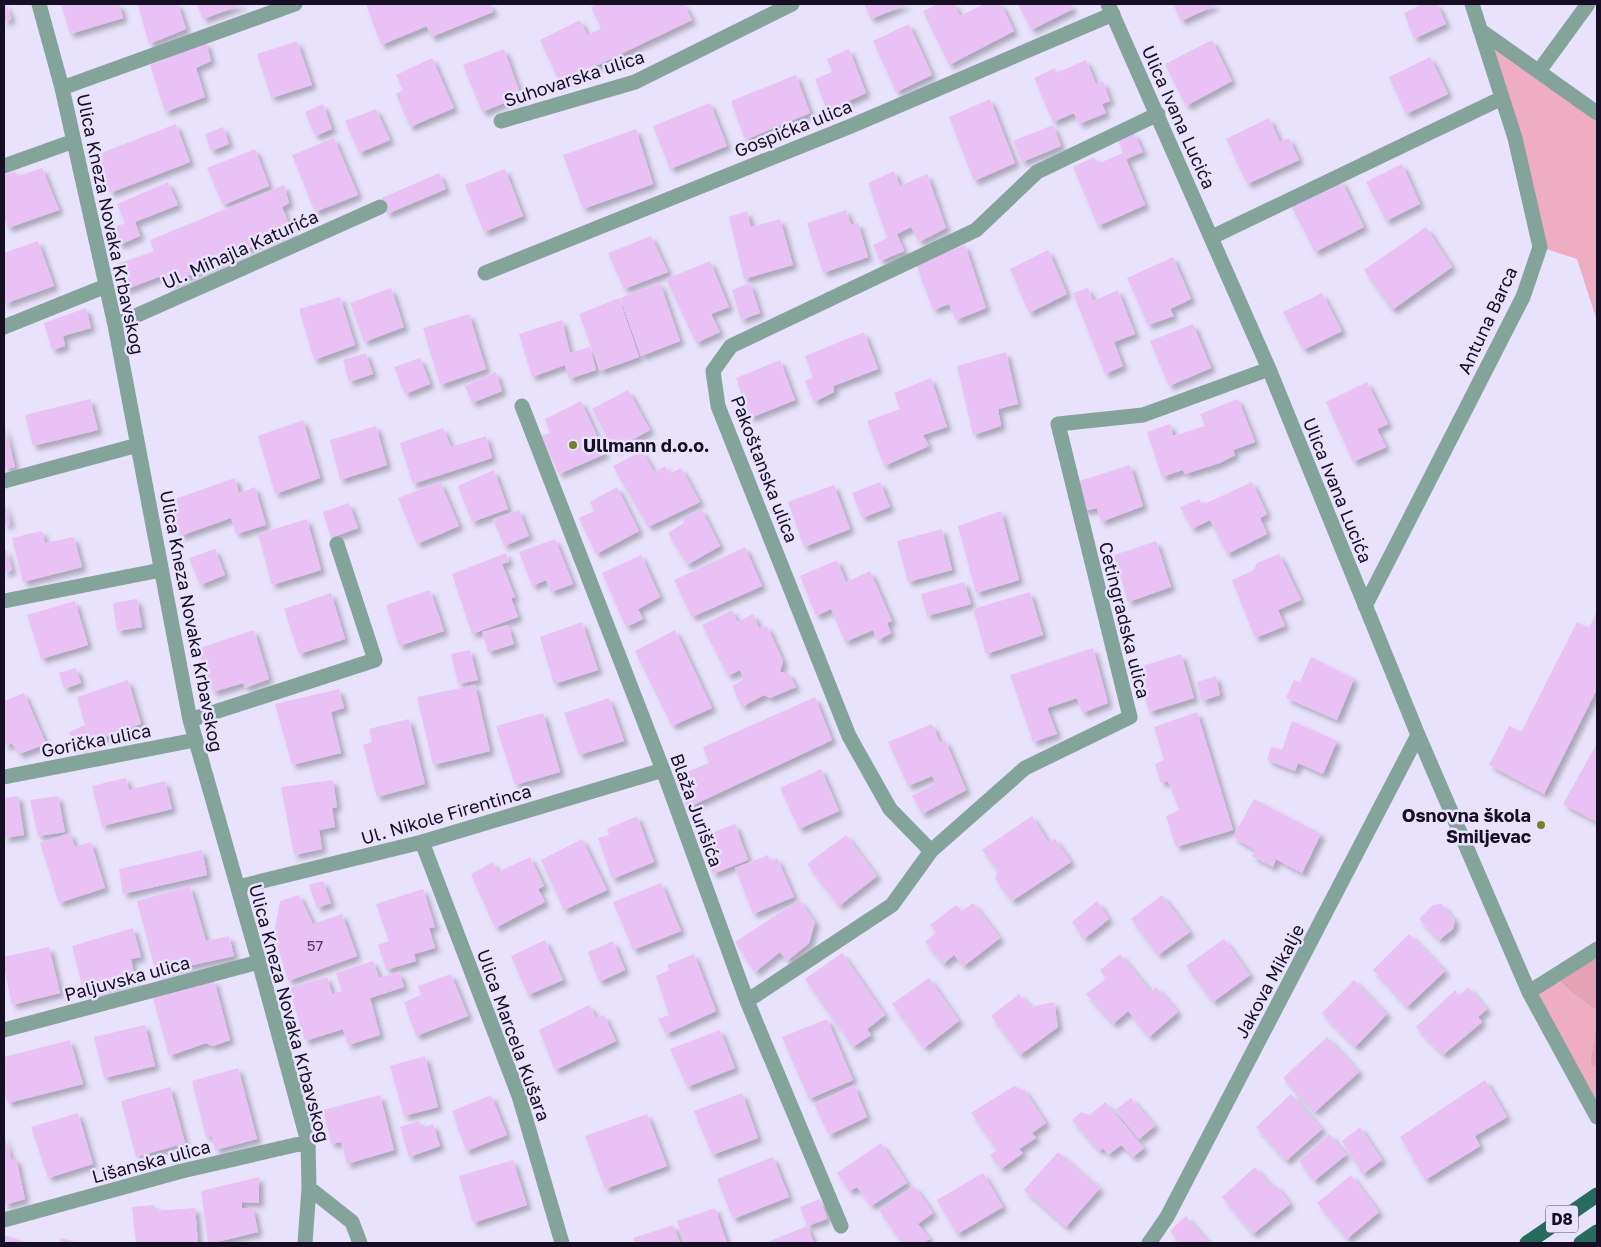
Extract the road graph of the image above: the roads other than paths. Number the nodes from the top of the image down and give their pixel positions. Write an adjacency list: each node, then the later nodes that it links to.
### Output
1 (38, 4): 9 (street, Ulica Kneza Novaka Krbavskog)
2 (295, 4): 9 (street)
3 (792, 4): 13 (street, Suhovarska ulica)
4 (1472, 4): 7 (street, Antuna Barca)
5 (1588, 4): 8 (street)
6 (1111, 9): 12 (street, Ulica Ivana Lucića); 18 (street, Gospićka ulica)
7 (1480, 30): 8 (street); 10 (street, Antuna Barca)
8 (1539, 71): 11 (street)
9 (62, 88): 14 (street, Ulica Kneza Novaka Krbavskog)
10 (1502, 98): 17 (street); 29 (street, Antuna Barca)
11 (1597, 112)
12 (1158, 114): 17 (street, Ulica Ivana Lucića); 36 (street, Pakoštanska ulica)
13 (501, 121)
14 (74, 141): 15 (street); 19 (street, Ulica Kneza Novaka Krbavskog)
15 (4, 166)
16 (380, 207): 20 (street, Ul. Mihajla Katurića)
17 (1212, 237): 22 (street, Ulica Ivana Lucića)
18 (485, 272)
19 (106, 286): 20 (street, Ulica Kneza Novaka Krbavskog); 21 (street)
20 (115, 325): 24 (street, Ulica Kneza Novaka Krbavskog)
21 (4, 327)
22 (1270, 369): 29 (street, Ulica Ivana Lucića); 36 (street, Cetingradska ulica)
23 (522, 406): 33 (street, Blaža Jurišića)
24 (138, 445): 25 (street); 27 (street, Ulica Kneza Novaka Krbavskog)
25 (4, 481)
26 (337, 544): 30 (street)
27 (161, 570): 28 (street); 30 (street, Ulica Kneza Novaka Krbavskog)
28 (4, 601)
29 (1365, 606): 31 (street, Ulica Ivana Lucića)
30 (190, 720): 32 (street, Ulica Kneza Novaka Krbavskog)
31 (1418, 735): 40 (street, Ulica Ivana Lucića); 53 (street, Jakova Mikalje)
32 (195, 740): 34 (street, Gorička ulica); 37 (street, Ulica Kneza Novaka Krbavskog)
33 (663, 770): 35 (street, Ul. Nikole Firentinca); 41 (street, Blaža Jurišića)
34 (4, 777)
35 (422, 842): 37 (street, Ul. Nikole Firentinca); 52 (street, Ulica Marcela Kušara)
36 (931, 851): 41 (street, Cetingradska ulica)
37 (238, 887): 39 (street, Ulica Kneza Novaka Krbavskog)
38 (1597, 949): 40 (street)
39 (259, 962): 42 (street, Paljuvska ulica); 44 (street, Ulica Kneza Novaka Krbavskog)
40 (1529, 992): 43 (street, Ulica Ivana Lucića)
41 (747, 1001): 48 (street, Blaža Jurišića)
42 (4, 1030)
43 (1597, 1117)
44 (308, 1142): 45 (street, Ulica Kneza Novaka Krbavskog); 47 (street, Lišanska ulica)
45 (309, 1188): 50 (street, Ulica Kneza Novaka Krbavskog); 51 (street)
46 (1597, 1196): 54 (main road, D8)
47 (4, 1220)
48 (841, 1226)
49 (1597, 1232): 55 (main road, D8)
50 (305, 1243)
51 (360, 1243)
52 (562, 1243)
53 (1149, 1243)
54 (1527, 1243)
55 (1581, 1243)

